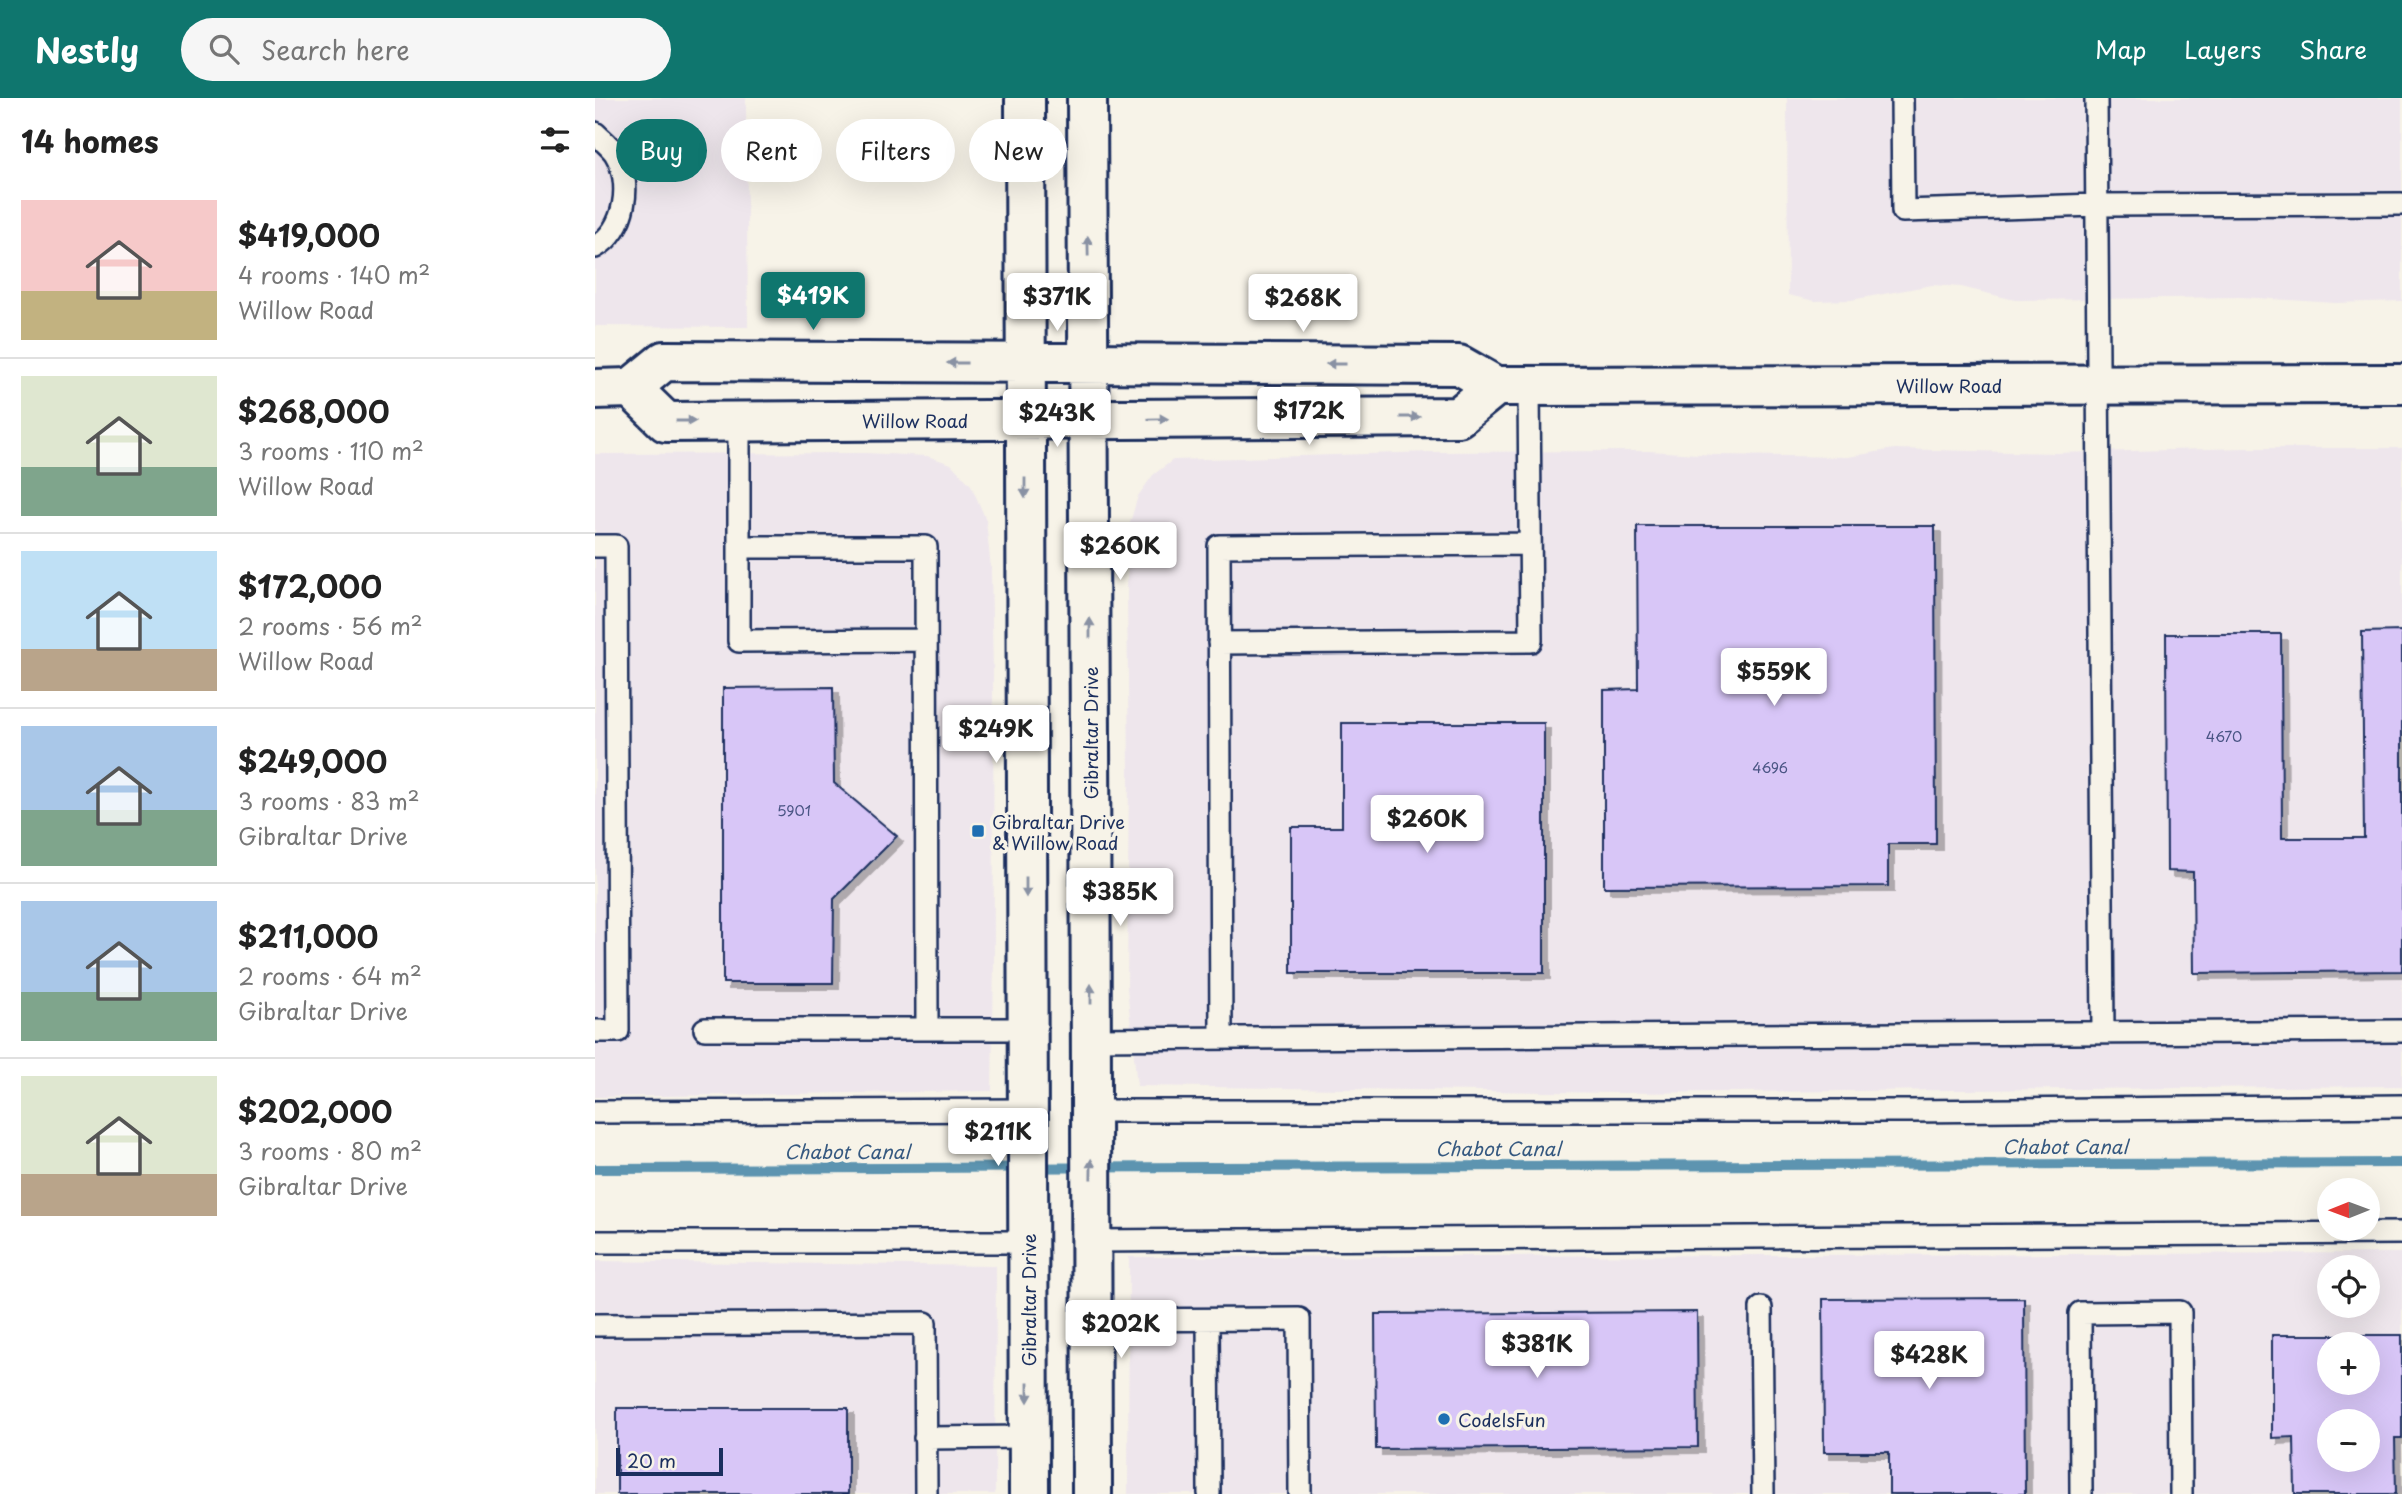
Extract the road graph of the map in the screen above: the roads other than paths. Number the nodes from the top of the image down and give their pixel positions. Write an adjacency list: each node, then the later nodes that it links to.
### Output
1 (1025, 98): 9 (street, Gibraltar Drive)
2 (1087, 98): 10 (street, Gibraltar Drive, one-way to 2)
3 (1902, 98): 7 (lane)
4 (2096, 98): 7 (lane)
5 (595, 133): 8 (lane)
6 (2402, 204): 7 (lane)
7 (2097, 205): 11 (lane)
8 (595, 247)
9 (1025, 363): 10 (street, Willow Road); 14 (street, Willow Road, one-way to 14); 15 (street, Gibraltar Drive)
10 (1090, 363): 13 (street, Willow Road, one-way to 10); 16 (street, Gibraltar Drive)
11 (2098, 384): 12 (street, Willow Road); 13 (street, Willow Road); 28 (lane)
12 (2402, 384)
13 (1513, 386): 16 (street, Willow Road, one-way to 13); 18 (lane)
14 (613, 388): 17 (street, Willow Road, one-way to 17)
15 (1025, 419): 16 (street, Willow Road); 17 (street, Willow Road); 25 (street, Gibraltar Drive, one-way to 25)
16 (1090, 419): 30 (street, Gibraltar Drive, one-way to 16)
17 (739, 421): 20 (lane)
18 (1530, 544): 22 (lane); 22 (lane)
19 (595, 546): 26 (lane)
20 (740, 547): 21 (lane); 21 (lane)
21 (926, 640): 24 (lane)
22 (1219, 643): 29 (lane)
23 (705, 1029): 24 (lane)
24 (927, 1029): 25 (lane)
25 (1027, 1029): 32 (street, Gibraltar Drive)
26 (595, 1031)
27 (2402, 1031): 28 (lane)
28 (2103, 1033): 29 (lane)
29 (1221, 1038): 30 (lane)
30 (1091, 1039): 33 (street, Gibraltar Drive)
31 (2402, 1106): 33 (lane)
32 (1027, 1110): 34 (lane); 36 (street, Gibraltar Drive)
33 (1092, 1111): 37 (street, Gibraltar Drive, one-way to 33)
34 (595, 1112)
35 (2402, 1233): 37 (lane)
36 (1028, 1234): 38 (lane); 44 (street, Gibraltar Drive, one-way to 44)
37 (1090, 1234): 40 (street, Gibraltar Drive)
38 (595, 1242)
39 (1761, 1308): 50 (lane)
40 (1091, 1320): 41 (lane); 47 (street, Gibraltar Drive)
41 (1208, 1320): 48 (lane); 49 (lane)
42 (595, 1325): 43 (lane)
43 (925, 1437): 44 (lane); 45 (lane)
44 (1028, 1437): 46 (street, Gibraltar Drive)
45 (926, 1494)
46 (1029, 1494)
47 (1092, 1494)
48 (1209, 1494)
49 (1300, 1494)
50 (1763, 1494)
51 (2081, 1494): 52 (lane)
52 (2181, 1494)

